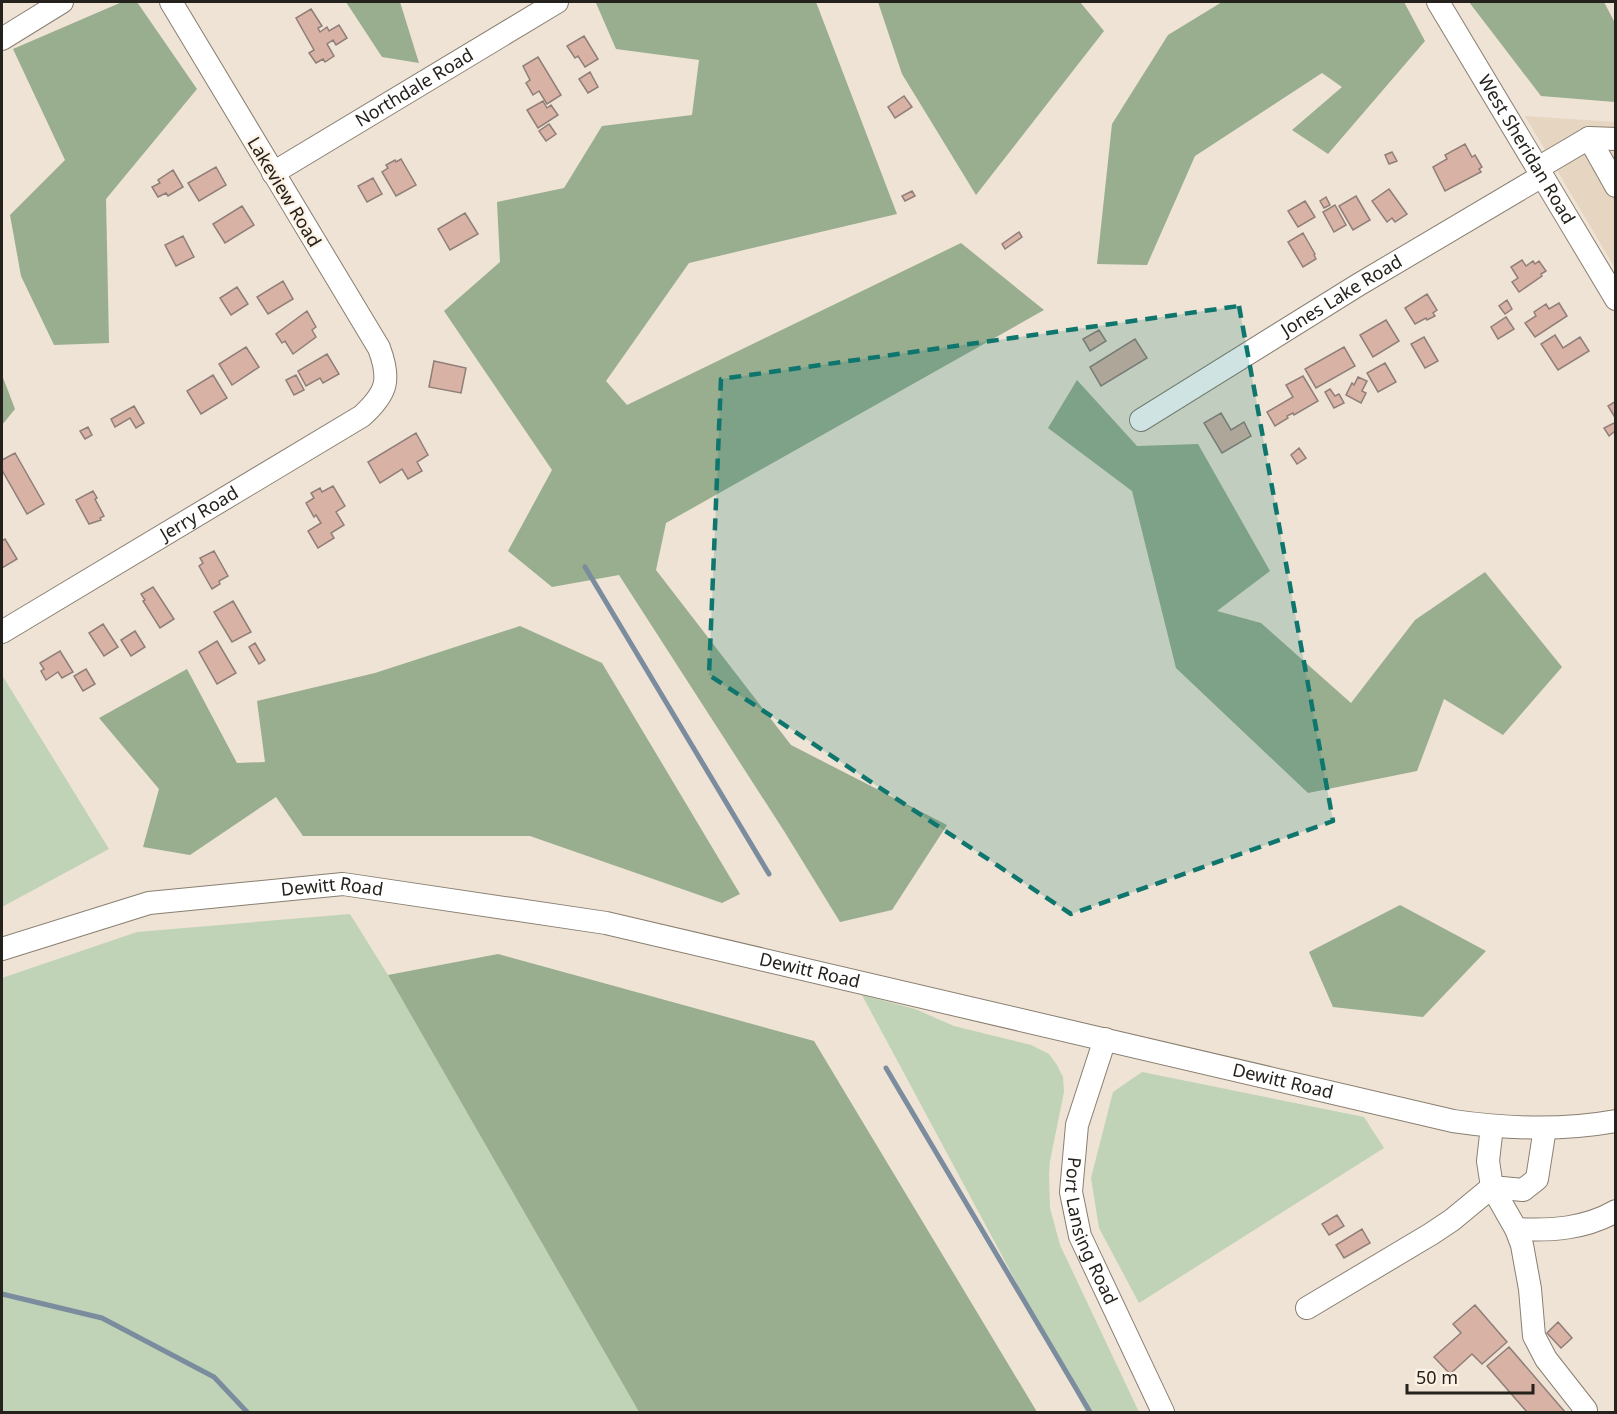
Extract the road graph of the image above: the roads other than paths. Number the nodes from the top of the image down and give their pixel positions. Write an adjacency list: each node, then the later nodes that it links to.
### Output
1 (62, 2): 5 (street)
2 (171, 2): 9 (street, Lakeview Road)
3 (557, 2): 9 (street, Northdale Road)
4 (1438, 2): 8 (street, West Sheridan Road)
5 (2, 39)
6 (1589, 138): 7 (street); 8 (street, Jones Lake Road); 10 (street)
7 (1616, 139)
8 (1540, 172): 11 (street, West Sheridan Road); 13 (street, Jones Lake Road)
9 (273, 173): 12 (street, Lakeview Road)
10 (1614, 180)
11 (1616, 299)
12 (385, 385): 14 (street, Jerry Road)
13 (1141, 420)
14 (2, 632)
15 (2, 948): 16 (street, Dewitt Road)
16 (1105, 1039): 18 (street, Dewitt Road); 25 (street, Port Lansing Road)
17 (1616, 1121): 19 (street, Dewitt Road)
18 (1492, 1126): 19 (street, Dewitt Road); 20 (street)
19 (1545, 1128): 20 (street)
20 (1492, 1187): 22 (street); 23 (street)
21 (1616, 1211): 22 (street)
22 (1516, 1228): 24 (street)
23 (1307, 1308)
24 (1586, 1410)
25 (1163, 1413)

